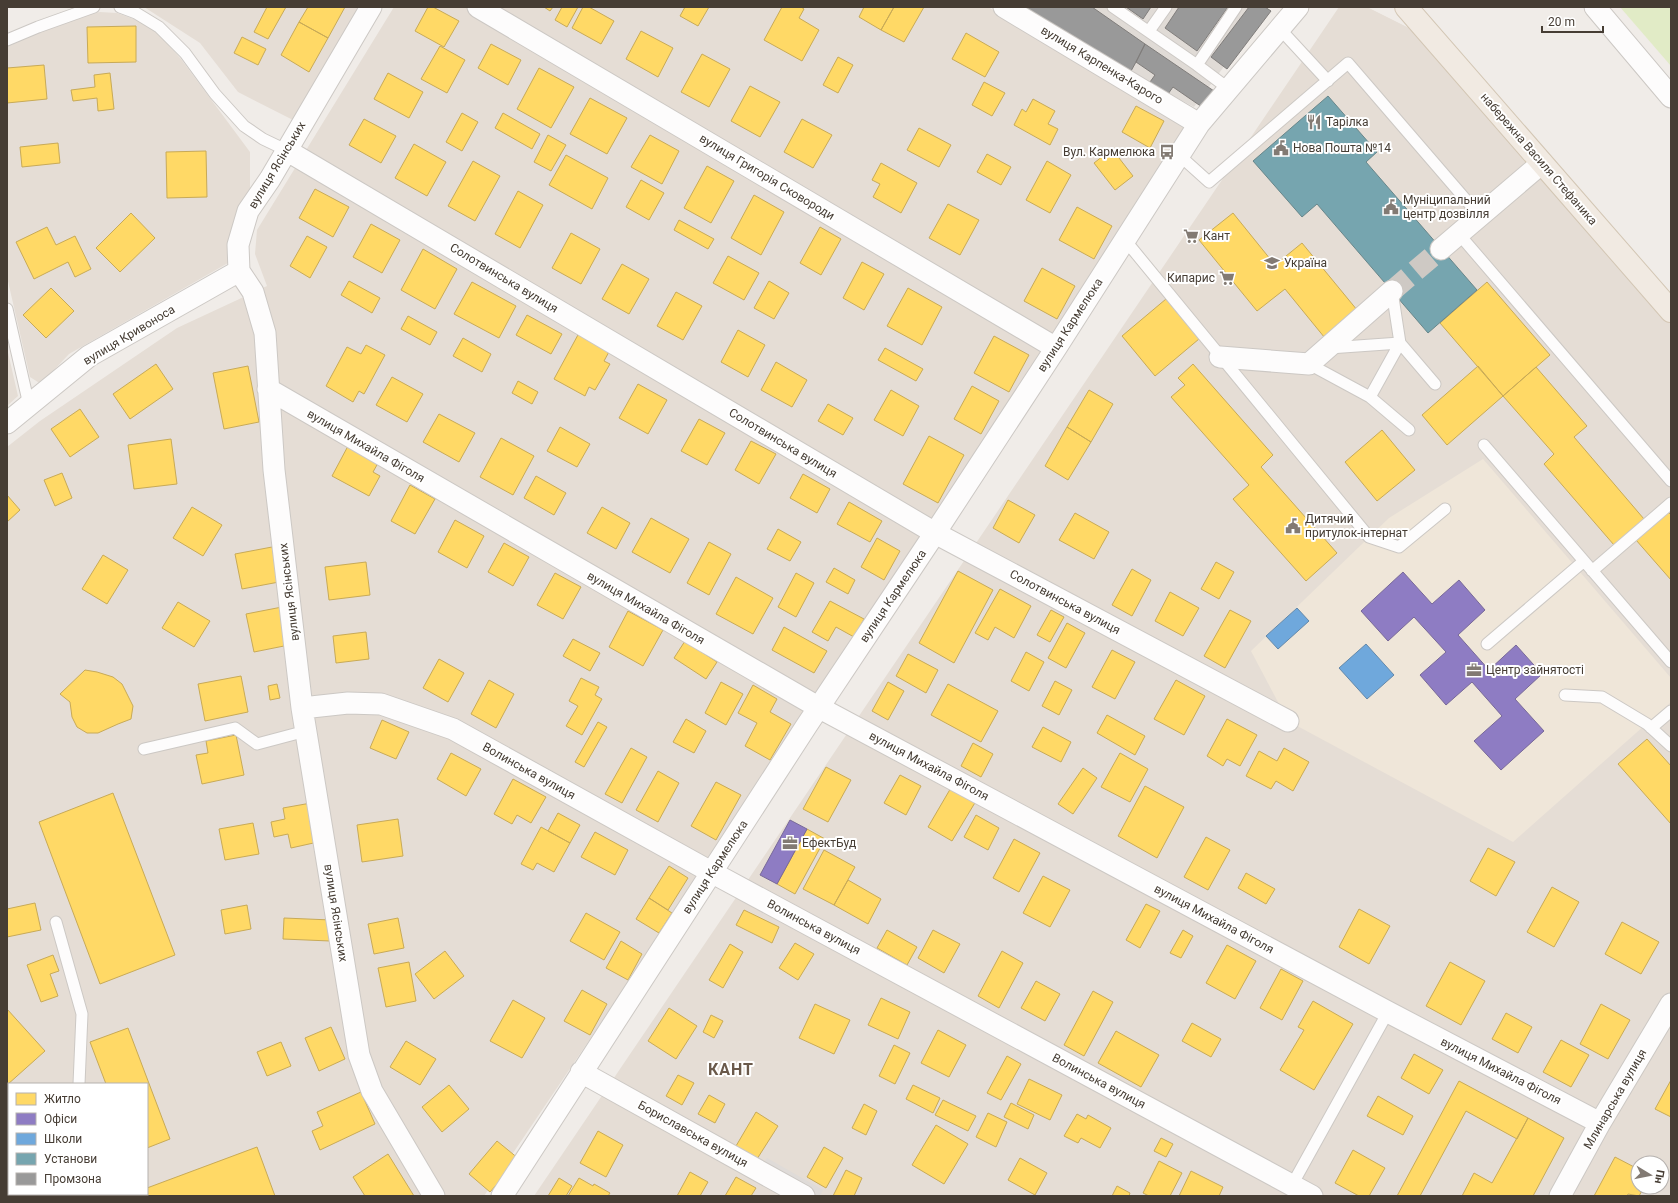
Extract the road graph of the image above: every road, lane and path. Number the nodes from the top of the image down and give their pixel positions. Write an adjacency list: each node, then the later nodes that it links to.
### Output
1 (94, 7): 14 (lane)
2 (120, 7): 20 (lane)
3 (371, 7): 20 (street, вулиця Ясінських)
4 (478, 7): 32 (street, вулиця Григорія Сковороди)
5 (1004, 7): 19 (street, вулиця Карпенка-Карого)
6 (1113, 7): 13 (lane)
7 (1166, 7): 13 (lane)
8 (1236, 7): 15 (lane)
9 (1298, 7): 12 (street, вулиця Кармелюка)
10 (1406, 7): 22 (main road, набережна Василя Стефаника)
11 (1595, 7): 18 (street)
12 (1280, 29): 16 (lane); 17 (street, вулиця Кармелюка)
13 (1149, 31): 15 (lane)
14 (7, 40)
15 (1197, 65): 17 (lane)
16 (1328, 81): 21 (lane); 23 (lane)
17 (1229, 89): 19 (street, вулиця Кармелюка)
18 (1671, 97)
19 (1199, 124): 21 (street, вулиця Кармелюка)
20 (286, 150): 27 (street, вулиця Ясінських); 46 (street, Солотвинська вулиця)
21 (1180, 155): 25 (street, вулиця Кармелюка)
22 (1542, 163): 23 (street); 30 (main road, набережна Василя Стефаника)
23 (1480, 215): 24 (street)
24 (1458, 234): 26 (street); 43 (lane)
25 (1125, 240): 32 (street, вулиця Кармелюка); 34 (lane)
26 (1441, 249)
27 (239, 271): 37 (street, вулиця Ясінських); 39 (street, вулиця Кривоноса)
28 (1392, 291): 31 (lane); 33 (street)
29 (7, 309): 39 (lane)
30 (1671, 311)
31 (1400, 343): 33 (lane); 36 (lane); 38 (lane)
32 (1056, 348): 46 (street, вулиця Кармелюка)
33 (1327, 348): 35 (street)
34 (1220, 357): 35 (street); 45 (lane)
35 (1309, 364): 38 (lane)
36 (1435, 384)
37 (268, 390): 52 (street, вулиця Михайла Фіголя); 53 (street, вулиця Ясінських)
38 (1370, 397): 41 (lane)
39 (29, 405): 40 (street, вулиця Кривоноса)
40 (7, 423)
41 (1409, 430)
42 (1484, 445): 47 (lane)
43 (1671, 481)
44 (1671, 503): 48 (lane)
45 (1445, 509)
46 (935, 533): 52 (street, вулиця Кармелюка); 55 (street, Солотвинська вулиця)
47 (1584, 561): 48 (lane); 49 (lane)
48 (1592, 571): 50 (lane)
49 (1487, 644)
50 (1671, 662)
51 (1565, 695): 56 (lane)
52 (818, 707): 60 (street, вулиця Кармелюка); 63 (street, вулиця Михайла Фіголя)
53 (302, 708): 57 (street, вулиця Ясінських); 60 (street, Волинська вулиця)
54 (1671, 711): 56 (lane)
55 (1288, 721)
56 (1651, 728): 58 (lane)
57 (306, 732): 59 (lane); 69 (street, вулиця Ясінських)
58 (1671, 746)
59 (144, 749)
60 (711, 872): 64 (street, вулиця Кармелюка); 67 (street, Волинська вулиця)
61 (56, 922): 65 (lane)
62 (1671, 1004): 66 (street, Млинарська вулиця)
63 (1388, 1012): 66 (street, вулиця Михайла Фіголя); 67 (lane)
64 (581, 1072): 68 (street, вулиця Кармелюка); 70 (street, Бориславська вулиця)
65 (79, 1083)
66 (1600, 1123): 72 (street, Млинарська вулиця)
67 (1292, 1185): 71 (street, Волинська вулиця)
68 (510, 1193)
69 (434, 1196)
70 (804, 1196)
71 (1312, 1196)
72 (1560, 1196)

